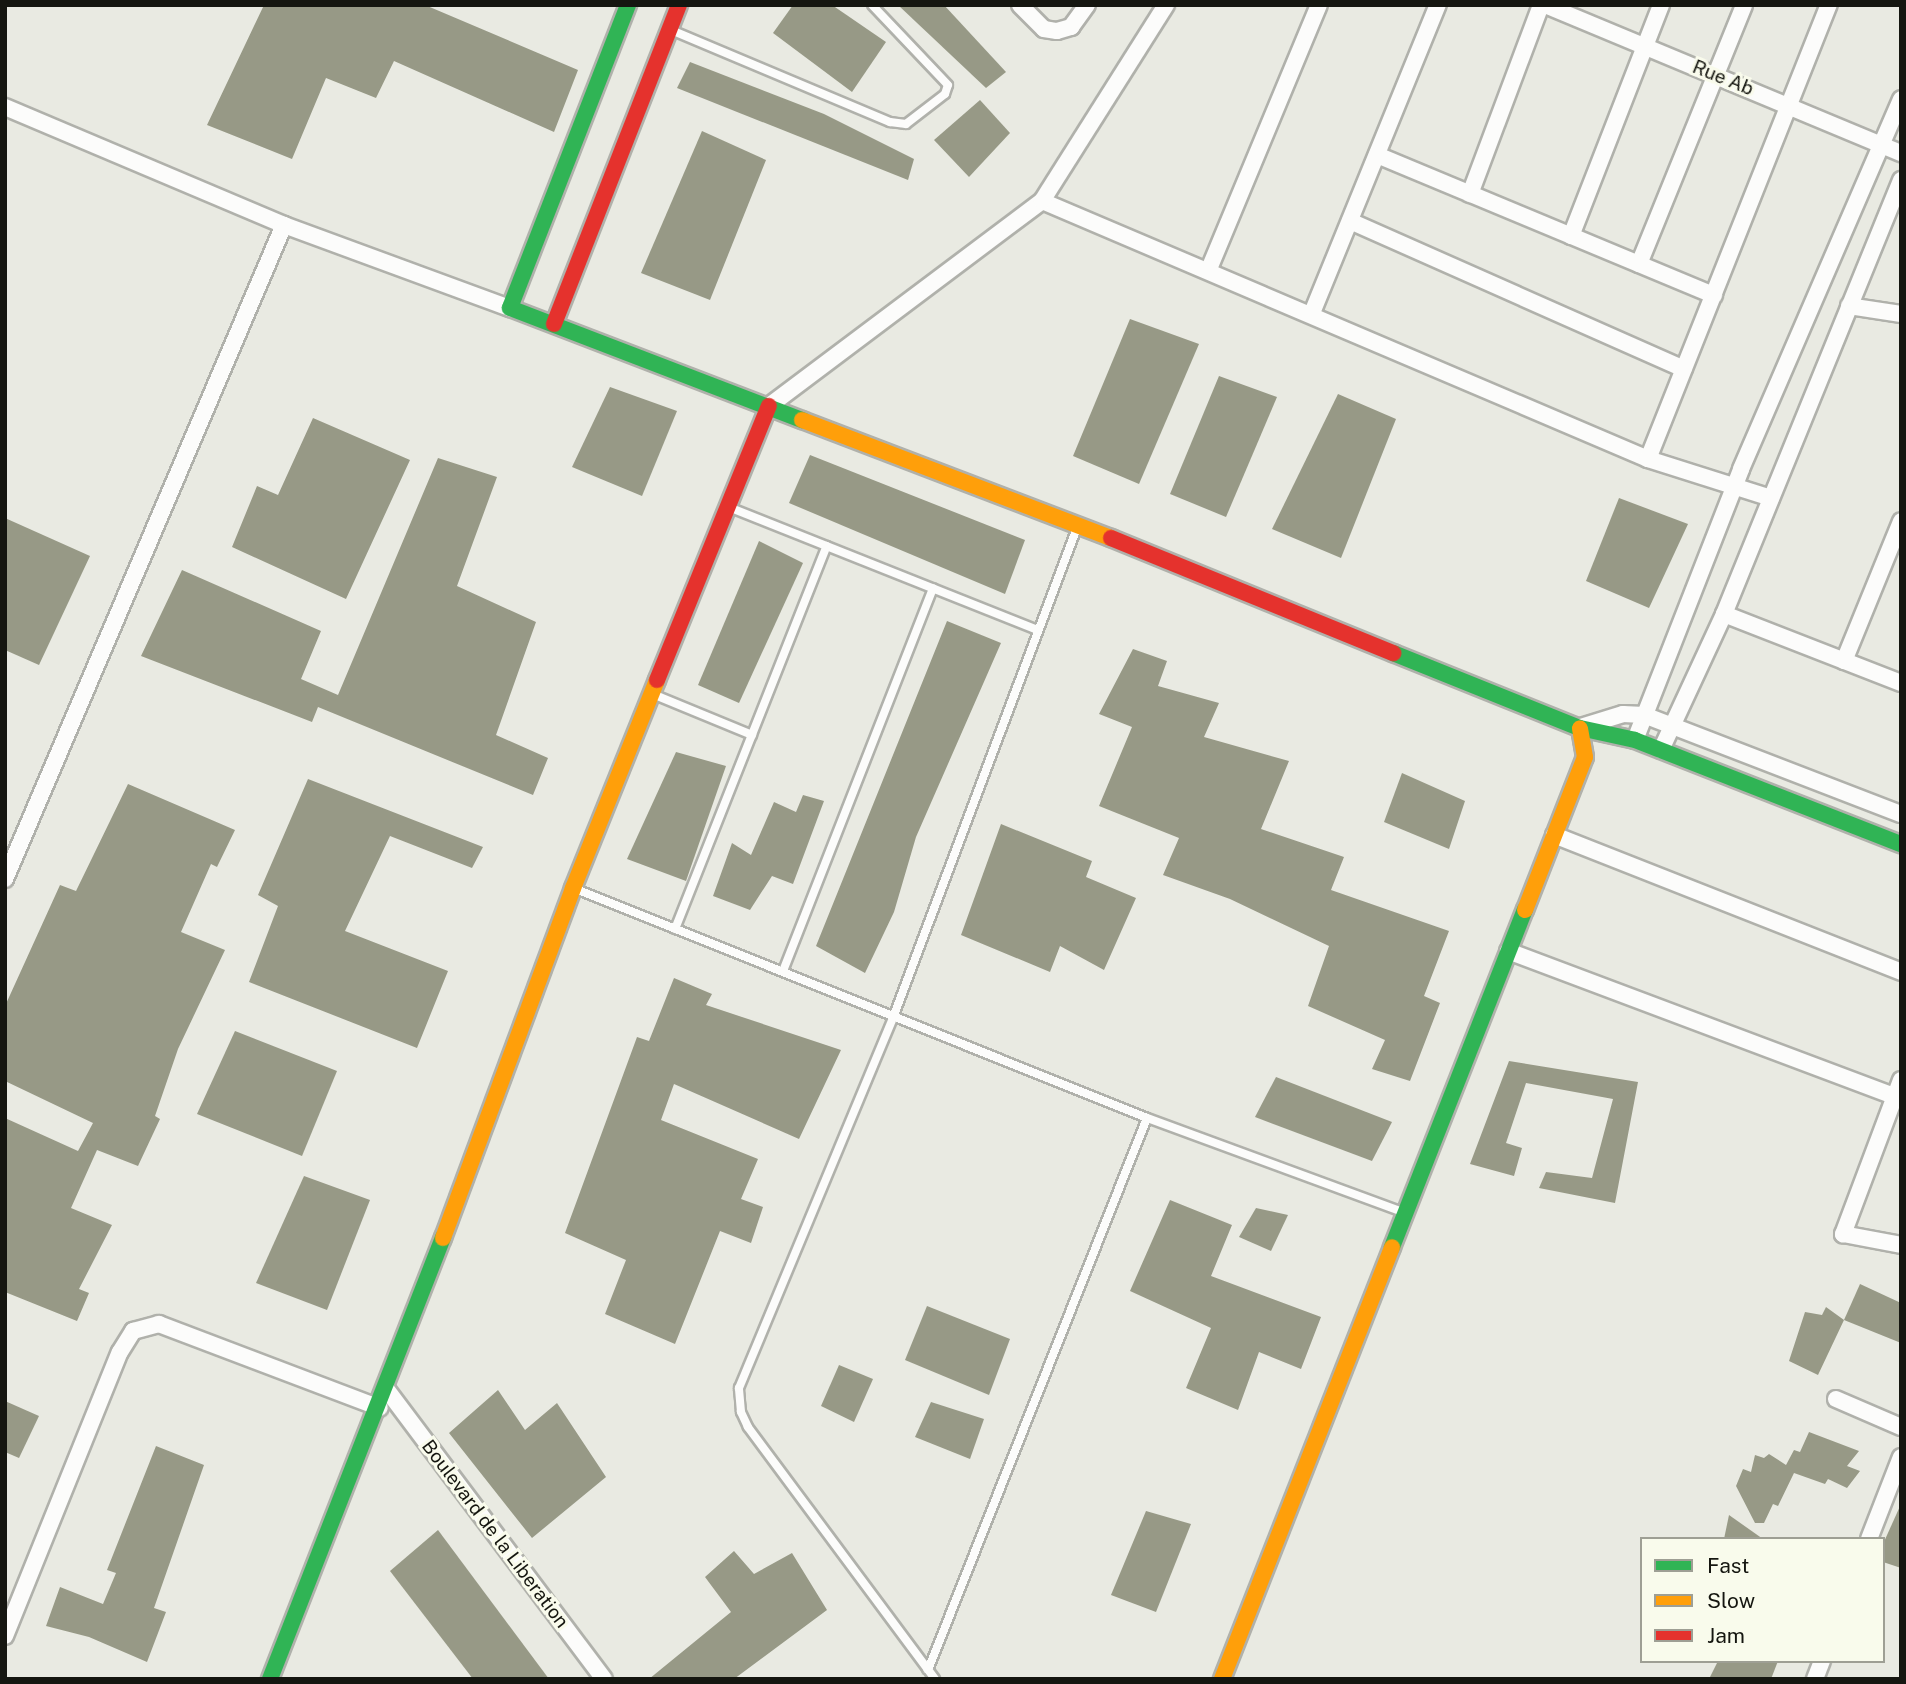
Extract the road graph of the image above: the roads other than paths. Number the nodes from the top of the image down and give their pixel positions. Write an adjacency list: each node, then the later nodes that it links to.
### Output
1 (628, 5): 33 (street)
2 (679, 5): 13 (street)
3 (872, 5): 13 (lane)
4 (1020, 5): 5 (street)
5 (1087, 5)
6 (1166, 5): 24 (street)
7 (1319, 5): 30 (street)
8 (1438, 5): 21 (street)
9 (1543, 5): 14 (street, Rue Ab); 23 (street)
10 (1661, 5): 14 (street)
11 (1744, 5): 15 (street)
12 (1829, 5): 17 (street)
13 (670, 29): 36 (street)
14 (1645, 46): 15 (street, Rue Ab); 28 (street)
15 (1715, 75): 17 (street, Rue Ab); 29 (street)
16 (1901, 99): 19 (street)
17 (1789, 105): 19 (street, Rue Ab); 31 (street)
18 (5, 107): 27 (street)
19 (1881, 144): 20 (street, Rue Ab); 40 (street)
20 (1901, 153)
21 (1377, 155): 23 (street); 26 (street)
22 (1901, 180): 25 (street)
23 (1470, 194): 28 (street)
24 (1042, 201): 30 (street); 38 (street)
25 (1894, 211): 32 (street)
26 (1350, 221): 34 (street); 37 (street)
27 (284, 225): 33 (street); 61 (street)
28 (1571, 236): 29 (street)
29 (1639, 264): 31 (street)
30 (1209, 270): 34 (street)
31 (1714, 295): 37 (street)
32 (1849, 306): 35 (street); 41 (street)
33 (510, 308): 36 (street)
34 (1312, 313): 39 (street)
35 (1901, 314)
36 (554, 324): 38 (street)
37 (1684, 369): 39 (street)
38 (769, 406): 42 (street); 44 (street)
39 (1648, 459): 40 (street)
40 (1734, 488): 41 (street); 52 (street)
41 (1771, 498): 47 (street)
42 (728, 506): 45 (lane); 51 (street)
43 (1901, 521): 49 (street)
44 (1078, 525): 48 (lane); 54 (street)
45 (827, 546): 46 (lane); 55 (lane)
46 (933, 588): 48 (lane); 65 (lane)
47 (1724, 614): 49 (street); 53 (street)
48 (1038, 630): 67 (lane)
49 (1844, 661): 50 (street)
50 (1901, 683)
51 (652, 694): 55 (lane); 62 (street)
52 (1644, 715): 53 (street); 54 (street); 56 (street)
53 (1673, 724): 57 (street); 58 (street)
54 (1580, 728): 56 (street); 59 (street)
55 (752, 735): 63 (lane)
56 (1635, 740): 57 (street)
57 (1661, 750): 60 (street)
58 (1901, 814)
59 (1554, 835): 64 (street); 66 (street)
60 (1901, 845)
61 (5, 879)
62 (573, 888): 63 (lane); 73 (street)
63 (675, 929): 65 (lane)
64 (1508, 951): 69 (street); 71 (street)
65 (783, 971): 67 (lane)
66 (1901, 972)
67 (894, 1015): 70 (lane); 80 (lane)
68 (1901, 1080): 69 (street)
69 (1897, 1098): 72 (street)
70 (1147, 1118): 71 (lane); 80 (lane)
71 (1405, 1213): 84 (street)
72 (1901, 1245)
73 (387, 1390): 75 (street); 82 (street, Boulevard de la Liberation)
74 (1836, 1399): 76 (street)
75 (380, 1408): 79 (street); 81 (street)
76 (1901, 1427)
77 (1901, 1457): 78 (street)
78 (1870, 1537)
79 (5, 1636)
80 (928, 1670): 83 (lane)
81 (270, 1679)
82 (604, 1679)
83 (935, 1679)
84 (1223, 1679)

